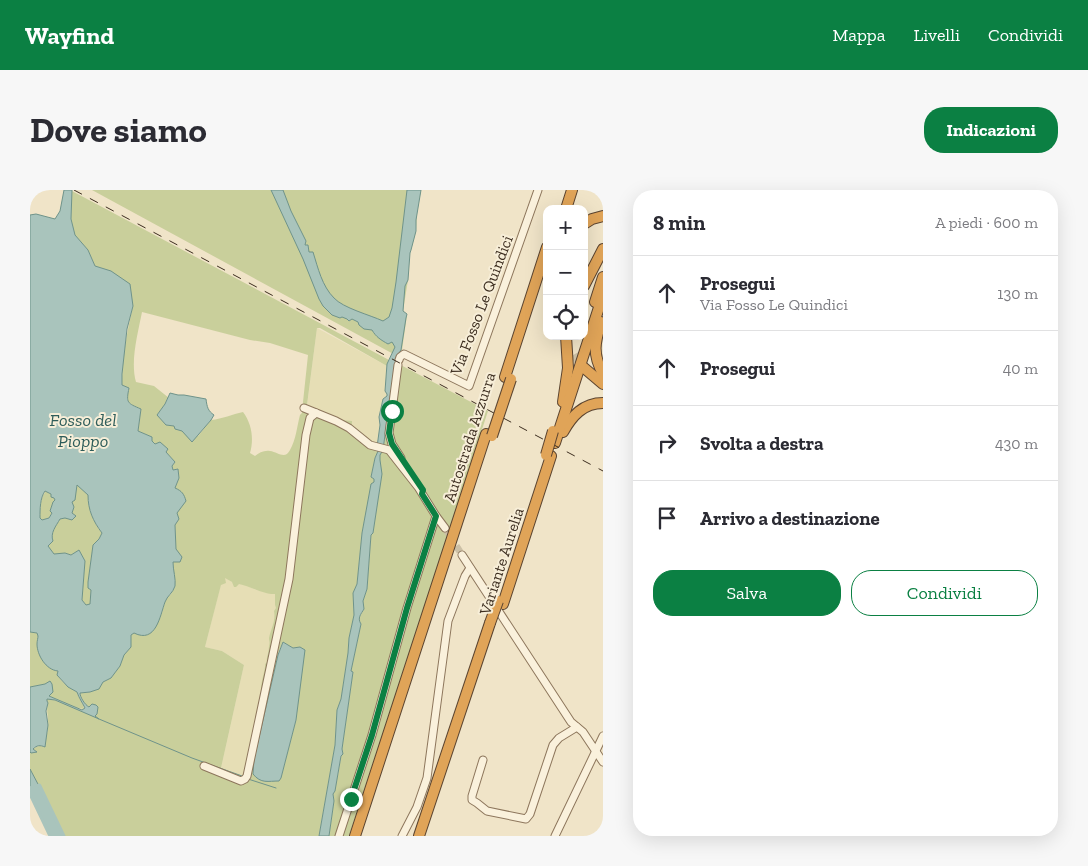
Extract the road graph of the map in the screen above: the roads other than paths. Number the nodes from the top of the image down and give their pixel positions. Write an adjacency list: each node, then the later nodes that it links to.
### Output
1 (538, 190): 33 (street, Via Fosso Le Quindici)
2 (565, 190): 4 (highway)
3 (572, 190): 5 (highway)
4 (560, 205)
5 (567, 205)
6 (603, 216): 7 (highway)
7 (588, 222)
8 (603, 248): 11 (highway)
9 (546, 250): 24 (highway, Autostrada Azzurra)
10 (603, 277): 15 (highway, Variante Aurelia)
11 (588, 278)
12 (543, 279): 24 (highway, Autostrada Azzurra)
13 (603, 295): 30 (highway, Variante Aurelia)
14 (603, 316): 23 (highway)
15 (588, 324)
16 (603, 333): 21 (highway)
17 (568, 340): 26 (highway)
18 (570, 340): 20 (highway)
19 (583, 340): 26 (highway, Variante Aurelia)
20 (575, 354)
21 (603, 360)
22 (584, 366): 25 (highway)
23 (603, 374)
24 (508, 378): 31 (highway, Autostrada Azzurra)
25 (603, 384)
26 (563, 402): 30 (highway, Variante Aurelia)
27 (603, 403): 30 (highway)
28 (304, 408): 29 (street)
29 (316, 412): 33 (street); 44 (street)
30 (558, 432): 32 (highway, Variante Aurelia, bridge); 32 (highway, Variante Aurelia)
31 (489, 435): 46 (highway, Autostrada Azzurra); 47 (highway, Autostrada Azzurra)
32 (548, 456): 38 (highway, Variante Aurelia)
33 (422, 494): 34 (street)
34 (436, 516): 35 (street); 45 (street)
35 (445, 528)
36 (462, 555): 37 (street)
37 (470, 568): 39 (street); 48 (street)
38 (493, 624): 49 (highway, Variante Aurelia); 50 (highway, Variante Aurelia)
39 (577, 727): 41 (street); 42 (street)
40 (603, 736): 41 (street)
41 (596, 751): 43 (street); 51 (street)
42 (483, 760)
43 (603, 762)
44 (204, 766)
45 (339, 836)
46 (354, 836)
47 (361, 836)
48 (402, 836)
49 (419, 836)
50 (426, 836)
51 (555, 836)

